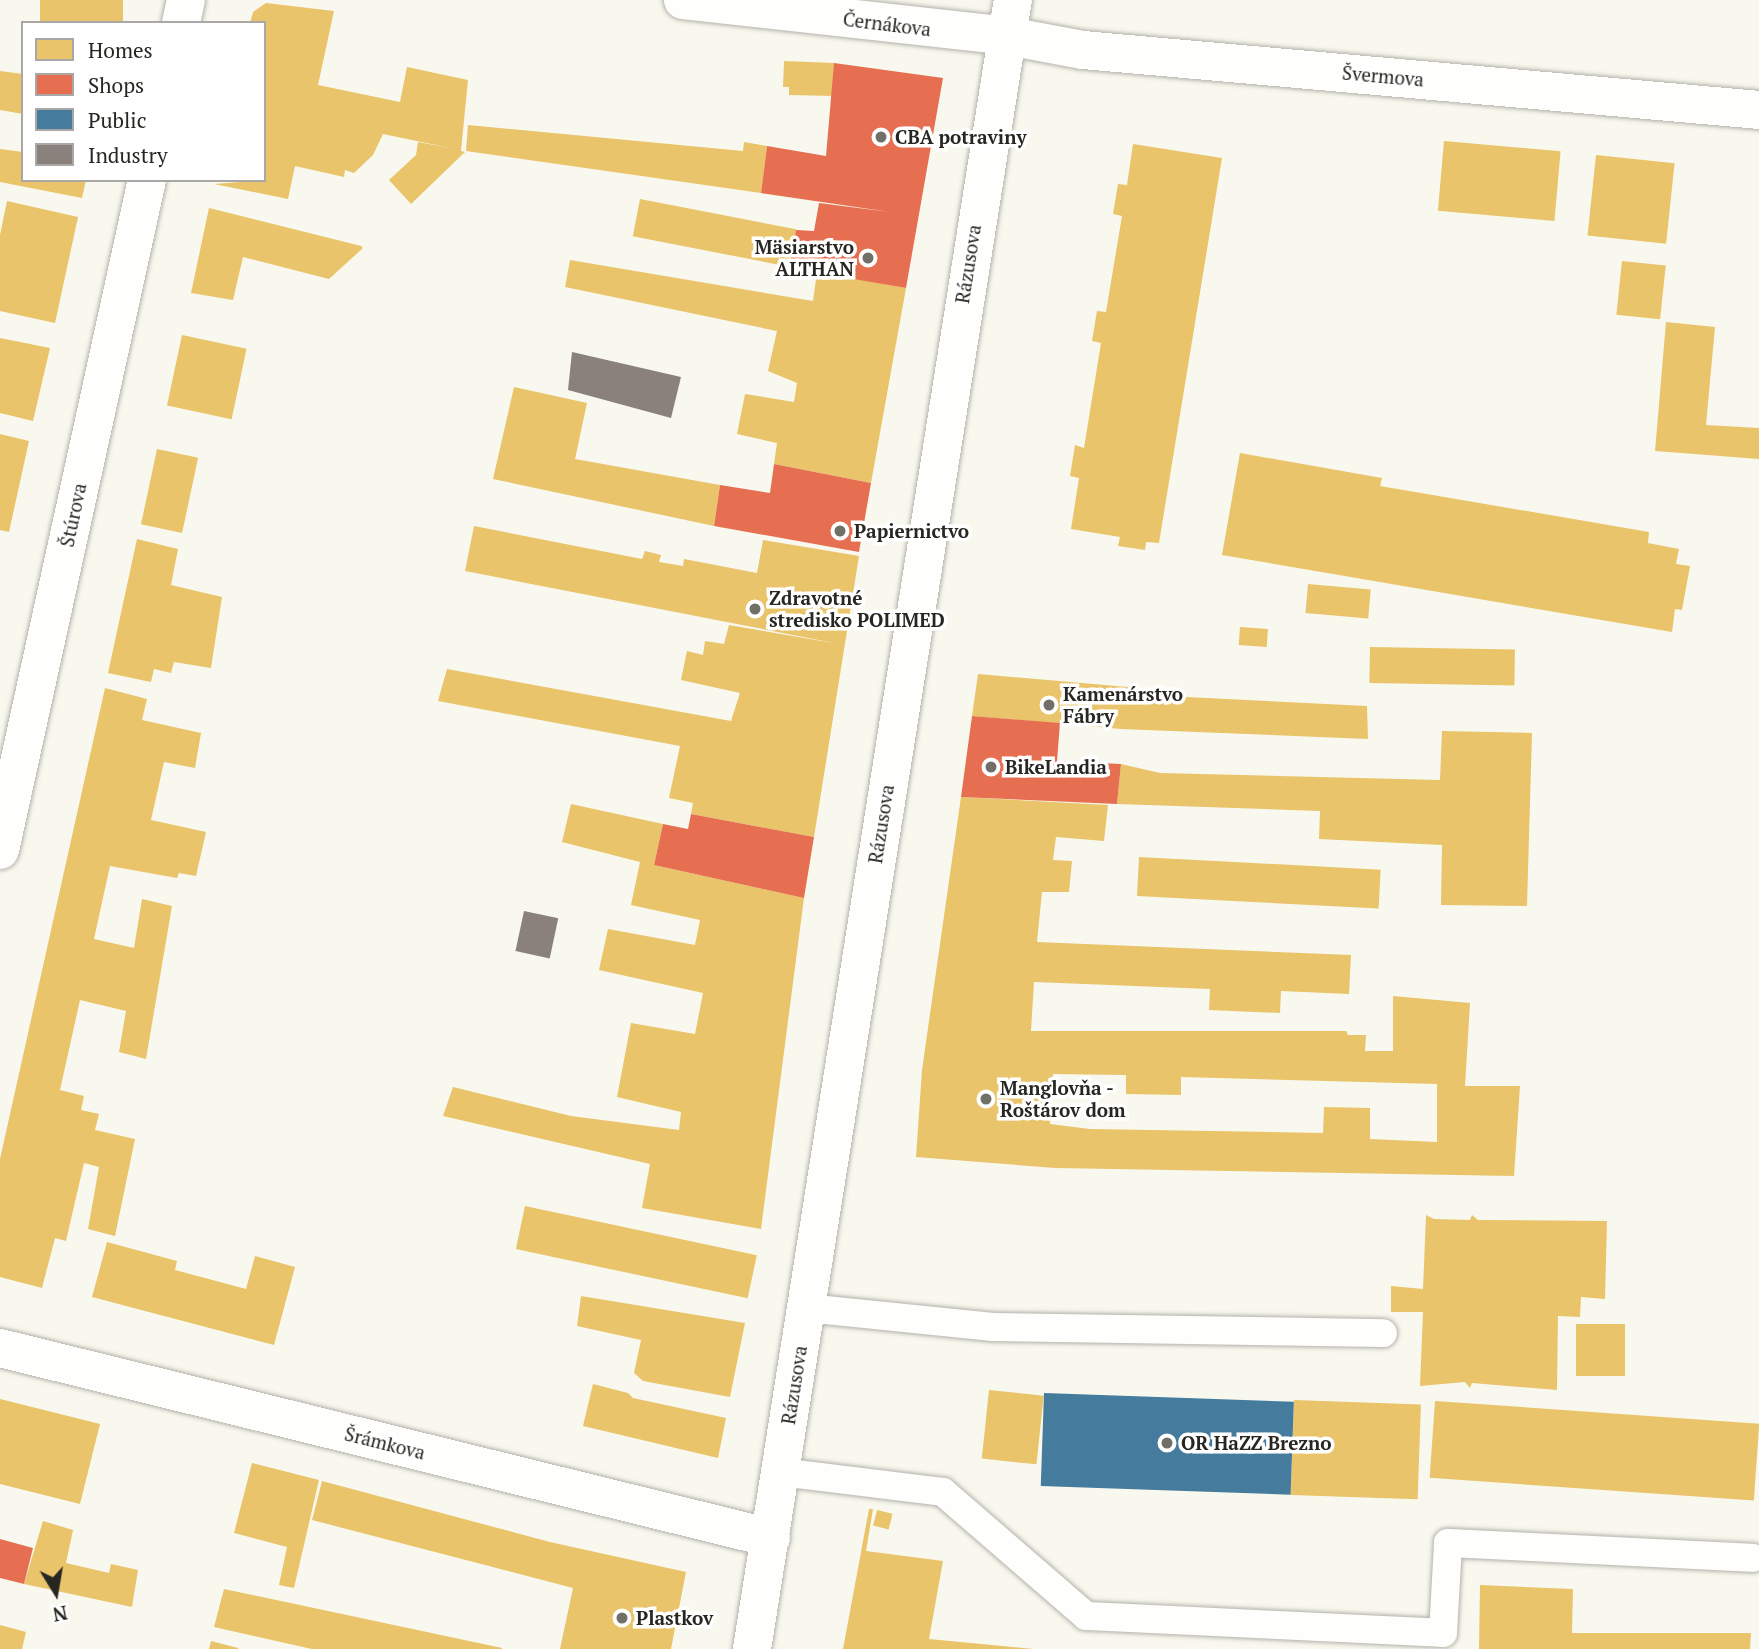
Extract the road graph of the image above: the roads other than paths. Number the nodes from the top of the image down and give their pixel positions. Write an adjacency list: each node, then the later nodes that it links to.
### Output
1 (186, 0): 4 (street)
2 (683, 0): 3 (street, Černákova)
3 (1010, 18): 5 (street, Švermova); 8 (street, Rázusova)
4 (181, 21)
5 (1759, 110)
6 (147, 182): 7 (street, Štúrova)
7 (0, 850)
8 (806, 1308): 9 (lane); 11 (street, Rázusova)
9 (1383, 1333)
10 (0, 1348): 12 (street, Šrámkova)
11 (781, 1472): 12 (street, Rázusova); 14 (lane)
12 (771, 1538): 15 (street, Rázusova)
13 (1753, 1558): 14 (lane)
14 (1442, 1641)
15 (752, 1649)

